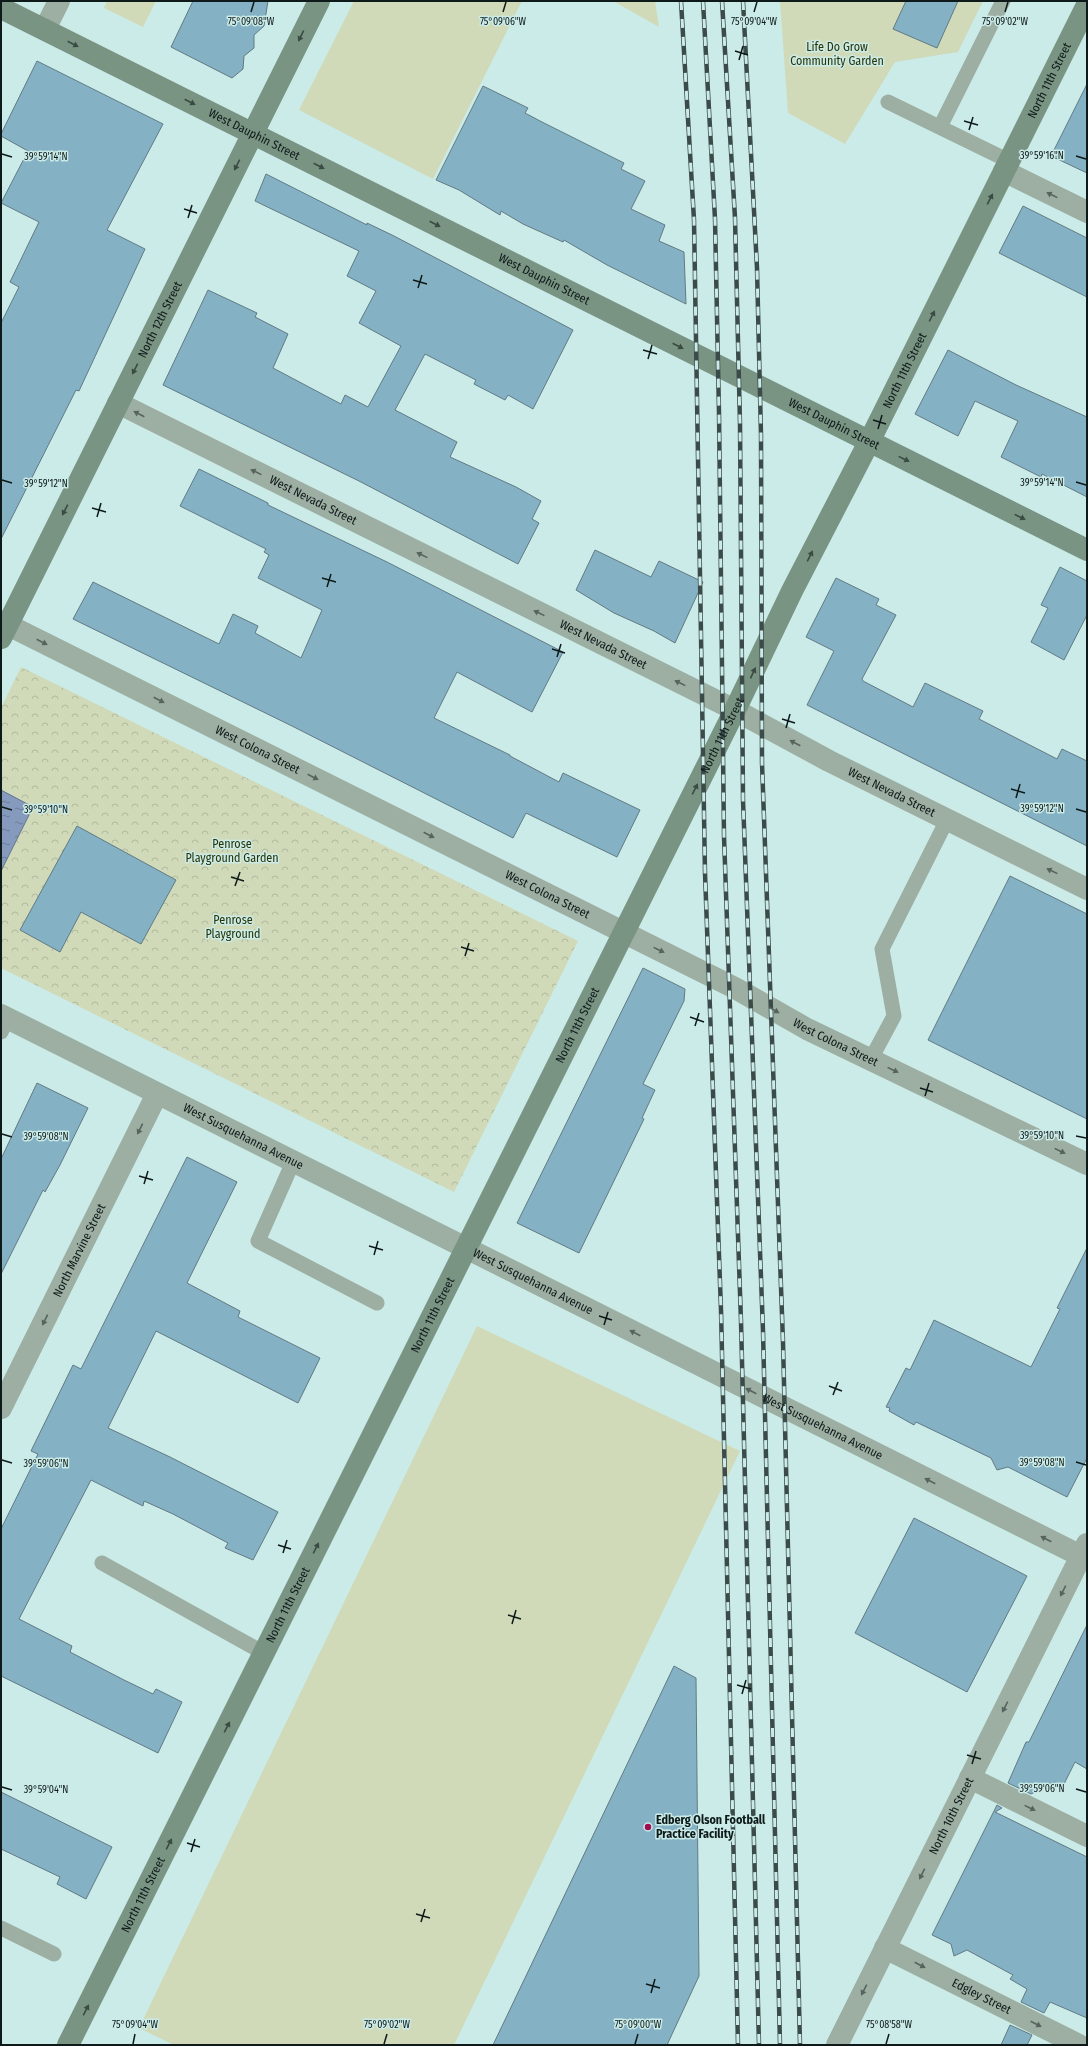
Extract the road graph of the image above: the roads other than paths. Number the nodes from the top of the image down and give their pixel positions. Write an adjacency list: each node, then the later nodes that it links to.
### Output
1 (59, 1): 6 (street)
2 (319, 1): 9 (main road, North 12th Street, one-way to 9)
3 (1003, 1): 8 (lane)
4 (1087, 5): 10 (main road, North 11th Street)
5 (1, 8): 6 (main road, West Dauphin Street)
6 (45, 29): 9 (main road, West Dauphin Street, one-way to 9)
7 (888, 102): 8 (lane)
8 (940, 127): 10 (lane)
9 (253, 134): 12 (main road, North 12th Street, one-way to 12); 13 (main road, West Dauphin Street, one-way to 13)
10 (1007, 166): 11 (street, one-way to 10); 13 (main road, North 11th Street, one-way to 10)
11 (1087, 212)
12 (118, 403): 15 (main road, North 12th Street, one-way to 15); 16 (street, West Nevada Street, one-way to 12)
13 (869, 442): 14 (main road, West Dauphin Street, one-way to 14); 16 (main road, North 11th Street, one-way to 13)
14 (1087, 550)
15 (4, 631): 19 (street, West Colona Street, one-way to 19)
16 (735, 710): 17 (street, West Nevada Street, one-way to 16); 19 (main road, North 11th Street, one-way to 16)
17 (947, 820): 18 (street, West Nevada Street, one-way to 17); 21 (lane)
18 (1087, 889)
19 (624, 933): 21 (street, West Colona Street, one-way to 21); 25 (main road, North 11th Street)
20 (3, 1022): 22 (street, West Susquehanna Avenue)
21 (871, 1059): 24 (street, West Colona Street, one-way to 24)
22 (157, 1094): 23 (street, West Susquehanna Avenue); 27 (street, North Marvine Street, one-way to 27)
23 (293, 1162): 25 (street, West Susquehanna Avenue); 26 (lane)
24 (1087, 1164)
25 (466, 1248): 28 (street, West Susquehanna Avenue, one-way to 25); 30 (main road, North 11th Street, one-way to 25)
26 (377, 1303)
27 (1, 1408)
28 (1085, 1553): 31 (street, North 10th Street, one-way to 31)
29 (102, 1563): 30 (lane)
30 (264, 1653): 36 (main road, North 11th Street, one-way to 30)
31 (970, 1778): 32 (street, one-way to 32); 34 (street, North 10th Street, one-way to 34)
32 (1087, 1836)
33 (1, 1928): 35 (lane)
34 (885, 1948): 37 (street, North 10th Street, one-way to 37); 38 (street, Edgley Street, one-way to 38)
35 (54, 1954)
36 (68, 2045)
37 (837, 2045)
38 (1079, 2045)

